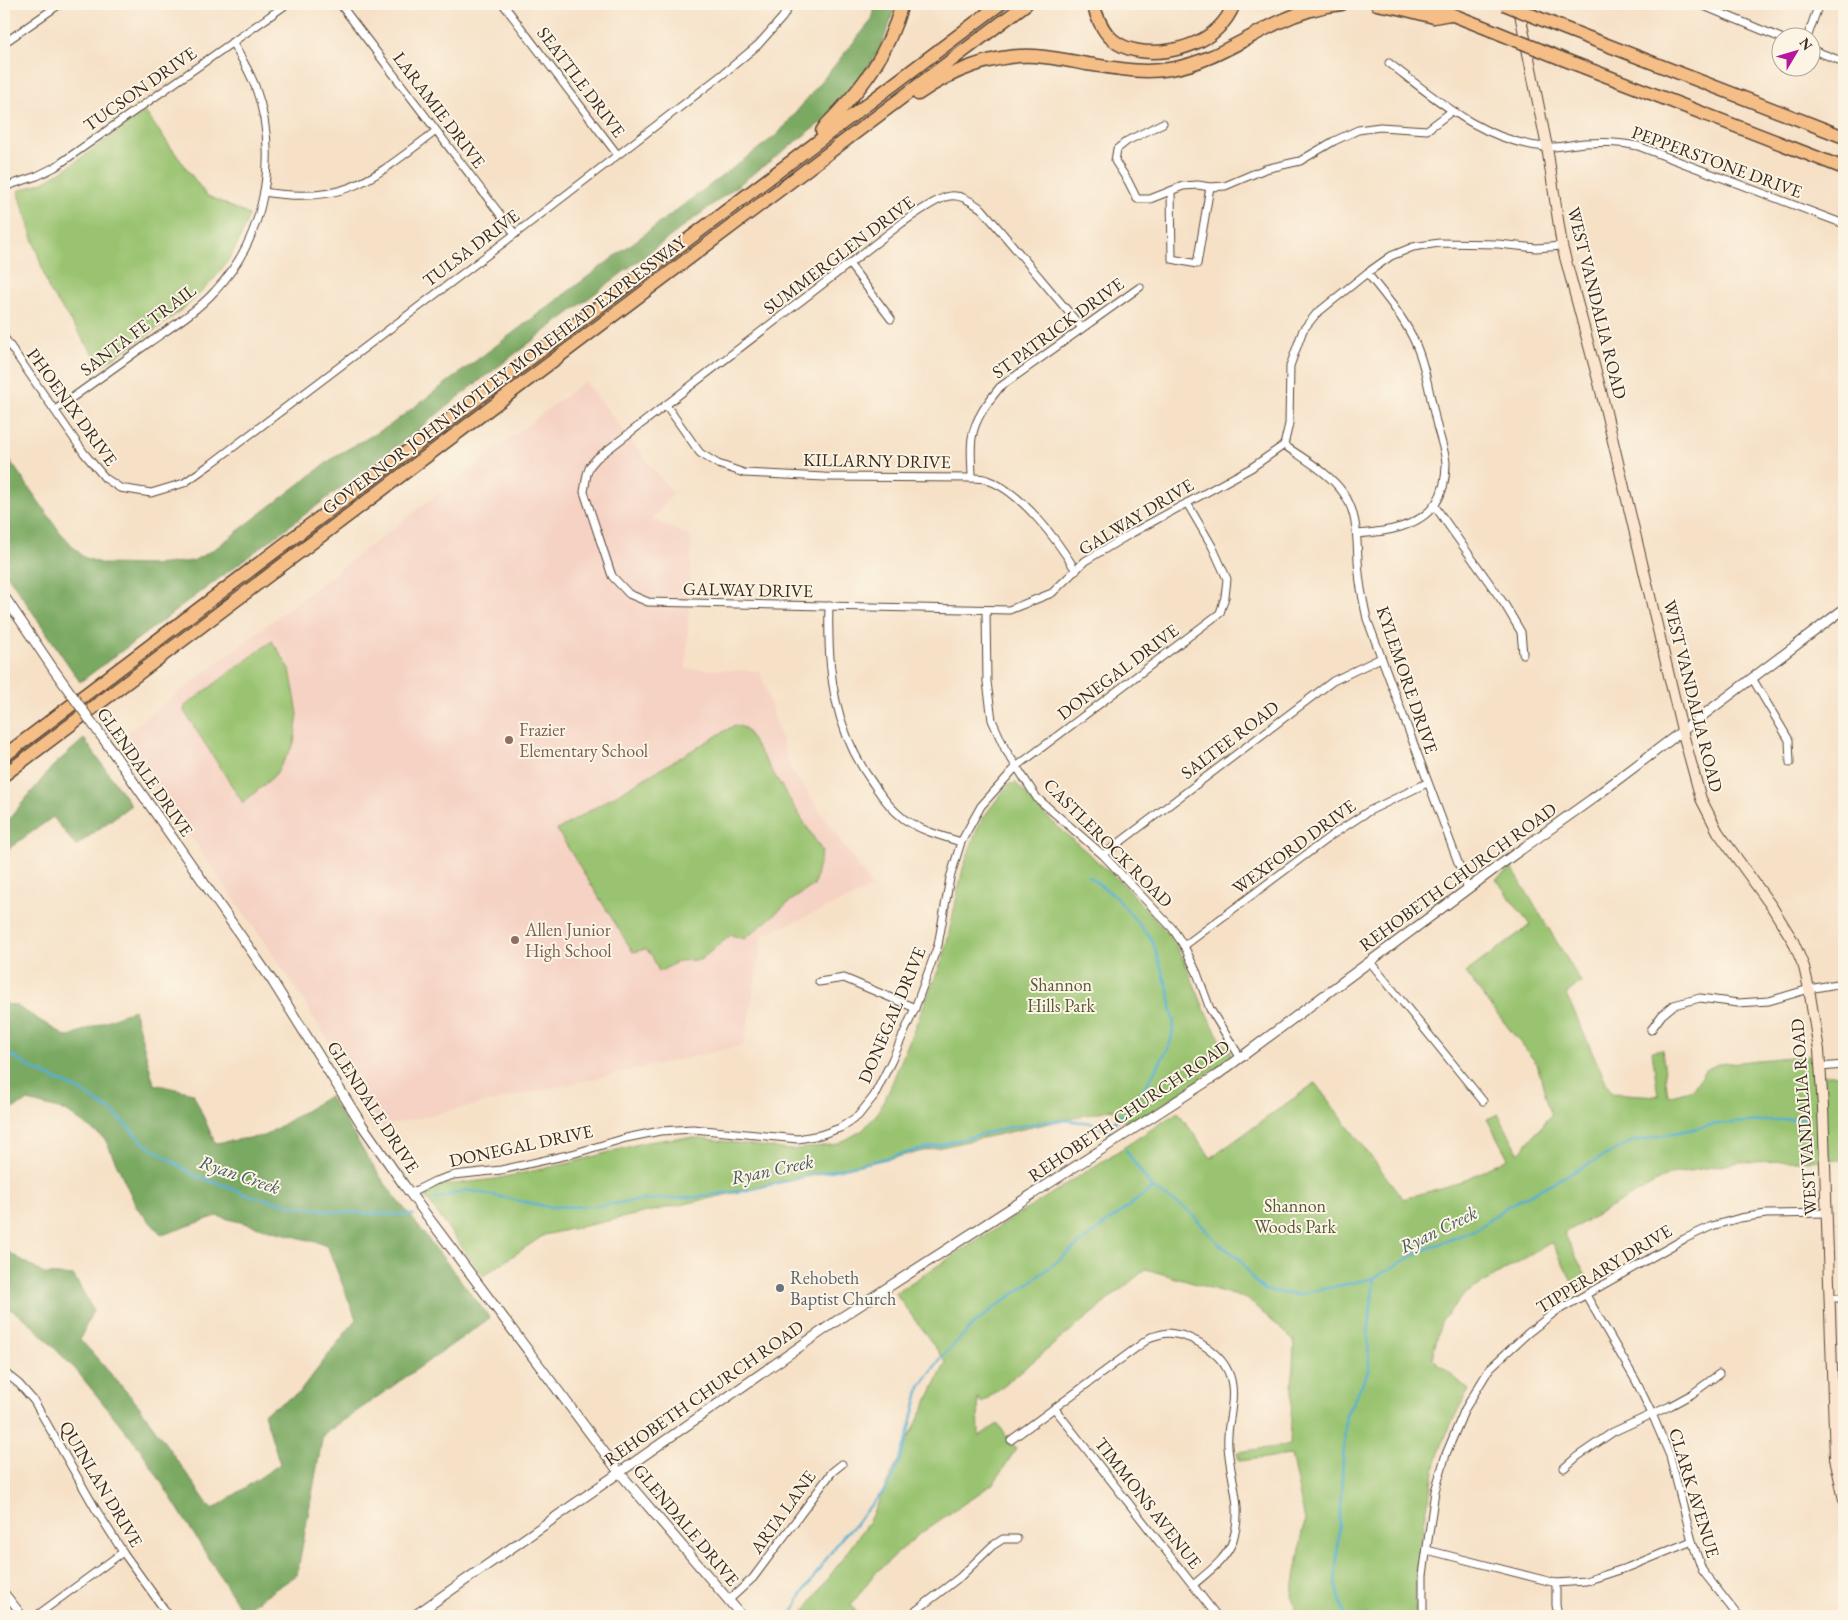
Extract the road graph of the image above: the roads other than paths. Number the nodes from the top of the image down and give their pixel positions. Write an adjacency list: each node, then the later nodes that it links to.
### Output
1 (60, 4): 22 (street)
2 (287, 4): 21 (street, TUCSON DRIVE)
3 (340, 4): 28 (street, LARAMIE DRIVE)
4 (503, 4): 33 (street, SEATTLE DRIVE)
5 (791, 4): 33 (street, TULSA DRIVE)
6 (902, 4): 31 (highway)
7 (1000, 4): 31 (highway, GOVERNOR JOHN MOTLEY MOREHEAD EXPRESSWAY)
8 (1026, 4): 30 (highway, GOVERNOR JOHN MOTLEY MOREHEAD EXPRESSWAY)
9 (1093, 4): 10 (highway)
10 (1234, 4)
11 (1342, 4): 30 (highway)
12 (1377, 4): 18 (highway)
13 (1425, 4): 18 (highway)
14 (1504, 4): 29 (highway, bridge)
15 (1517, 4): 32 (main road, WEST VANDALIA ROAD)
16 (1699, 4): 20 (street)
17 (1819, 4): 19 (street)
18 (1450, 14): 34 (highway, bridge)
19 (1810, 28)
20 (1770, 33)
21 (232, 42): 35 (street, TUCSON DRIVE); 38 (street, SANTA FE TRAIL)
22 (4, 43)
23 (1820, 53): 25 (street)
24 (1389, 62): 26 (street, PEPPERSTONE DRIVE)
25 (1844, 62)
26 (1452, 111): 32 (street, PEPPERSTONE DRIVE); 36 (street)
27 (1162, 123): 37 (street)
28 (436, 131): 38 (street); 40 (street, LARAMIE DRIVE)
29 (1844, 137)
30 (844, 141): 69 (highway, GOVERNOR JOHN MOTLEY MOREHEAD EXPRESSWAY)
31 (816, 143): 66 (highway, GOVERNOR JOHN MOTLEY MOREHEAD EXPRESSWAY)
32 (1547, 147): 39 (street, PEPPERSTONE DRIVE); 41 (main road, WEST VANDALIA ROAD)
33 (617, 154): 40 (street, TULSA DRIVE)
34 (1844, 168)
35 (4, 187)
36 (1210, 188): 37 (street); 37 (street)
37 (1171, 191)
38 (264, 192): 49 (street, SANTA FE TRAIL)
39 (1844, 224)
40 (515, 234): 53 (street, TULSA DRIVE)
41 (1562, 246): 43 (street); 65 (main road, WEST VANDALIA ROAD)
42 (850, 265): 45 (street); 46 (street, SUMMERGLEN DRIVE); 48 (street, SUMMERGLEN DRIVE)
43 (1367, 273): 50 (street); 55 (street)
44 (1140, 287): 46 (street, ST PATRICK DRIVE)
45 (891, 319)
46 (1082, 328): 52 (street, ST PATRICK DRIVE)
47 (4, 337): 49 (street, PHOENIX DRIVE)
48 (666, 405): 51 (street, SUMMERGLEN DRIVE); 52 (street, KILLARNY DRIVE)
49 (55, 410): 53 (street, PHOENIX DRIVE)
50 (1284, 445): 54 (street, GALWAY DRIVE); 56 (street, KYLEMORE DRIVE)
51 (598, 458): 59 (street, GALWAY DRIVE)
52 (972, 478): 57 (street, KILLARNY DRIVE)
53 (152, 493)
54 (1187, 503): 57 (street, GALWAY DRIVE); 68 (street, DONEGAL DRIVE)
55 (1434, 506): 56 (street); 62 (street)
56 (1357, 534): 63 (street, KYLEMORE DRIVE)
57 (1076, 571): 60 (street, GALWAY DRIVE)
58 (4, 596): 85 (street, GLENDALE DRIVE, bridge)
59 (829, 606): 60 (street, GALWAY DRIVE); 71 (street)
60 (986, 610): 68 (street, CASTLEROCK ROAD)
61 (1843, 611): 64 (street, REHOBETH CHURCH ROAD)
62 (1524, 654)
63 (1381, 658): 70 (street, KYLEMORE DRIVE); 72 (street, SALTEE ROAD)
64 (1752, 678): 65 (street, REHOBETH CHURCH ROAD); 67 (street)
65 (1682, 730): 73 (street, REHOBETH CHURCH ROAD); 78 (main road, WEST VANDALIA ROAD)
66 (4, 756)
67 (1790, 763)
68 (1016, 768): 71 (street, DONEGAL DRIVE); 72 (street, CASTLEROCK ROAD)
69 (4, 776)
70 (1427, 783): 73 (street, KYLEMORE DRIVE); 74 (street, WEXFORD DRIVE)
71 (961, 842): 79 (street, DONEGAL DRIVE)
72 (1103, 855): 74 (street, CASTLEROCK ROAD)
73 (1468, 889): 75 (street, REHOBETH CHURCH ROAD)
74 (1184, 946): 81 (street, CASTLEROCK ROAD)
75 (1370, 962): 81 (street, REHOBETH CHURCH ROAD); 84 (street)
76 (1844, 981): 78 (street)
77 (820, 982): 79 (street)
78 (1809, 989): 80 (street); 83 (main road, WEST VANDALIA ROAD)
79 (915, 1008): 85 (street, DONEGAL DRIVE)
80 (1651, 1030)
81 (1240, 1057): 97 (street, REHOBETH CHURCH ROAD)
82 (1844, 1065): 83 (street)
83 (1820, 1067): 86 (main road, WEST VANDALIA ROAD)
84 (1483, 1101)
85 (411, 1193): 97 (street, GLENDALE DRIVE)
86 (1827, 1213): 87 (street, TIPPERARY DRIVE); 88 (main road, WEST VANDALIA ROAD)
87 (1586, 1295): 93 (street, CLARK AVENUE); 101 (street, TIPPERARY DRIVE)
88 (1830, 1298): 89 (street); 98 (main road, WEST VANDALIA ROAD)
89 (1844, 1298)
90 (4, 1372): 102 (street, QUINLAN DRIVE)
91 (1719, 1374): 93 (street)
92 (1055, 1409): 94 (street); 104 (street, TIMMONS AVENUE); 104 (street)
93 (1652, 1414): 96 (street); 100 (street, CLARK AVENUE)
94 (1012, 1440)
95 (842, 1464): 106 (street, ARTA LANE)
96 (1564, 1468)
97 (619, 1472): 106 (street, GLENDALE DRIVE); 110 (street, REHOBETH CHURCH ROAD)
98 (1844, 1500)
99 (1017, 1539): 112 (street)
100 (1692, 1541): 103 (street); 116 (street, CLARK AVENUE)
101 (1427, 1550): 103 (street); 114 (street, TIPPERARY DRIVE)
102 (123, 1552): 108 (street); 109 (street, QUINLAN DRIVE)
103 (1556, 1583): 115 (street)
104 (1193, 1585): 113 (street, TIMMONS AVENUE)
105 (4, 1592): 107 (street)
106 (728, 1600): 111 (street, GLENDALE DRIVE)
107 (23, 1616)
108 (36, 1616)
109 (168, 1616)
110 (414, 1616)
111 (742, 1616)
112 (909, 1616)
113 (1217, 1616)
114 (1423, 1616)
115 (1558, 1616)
116 (1738, 1616)

